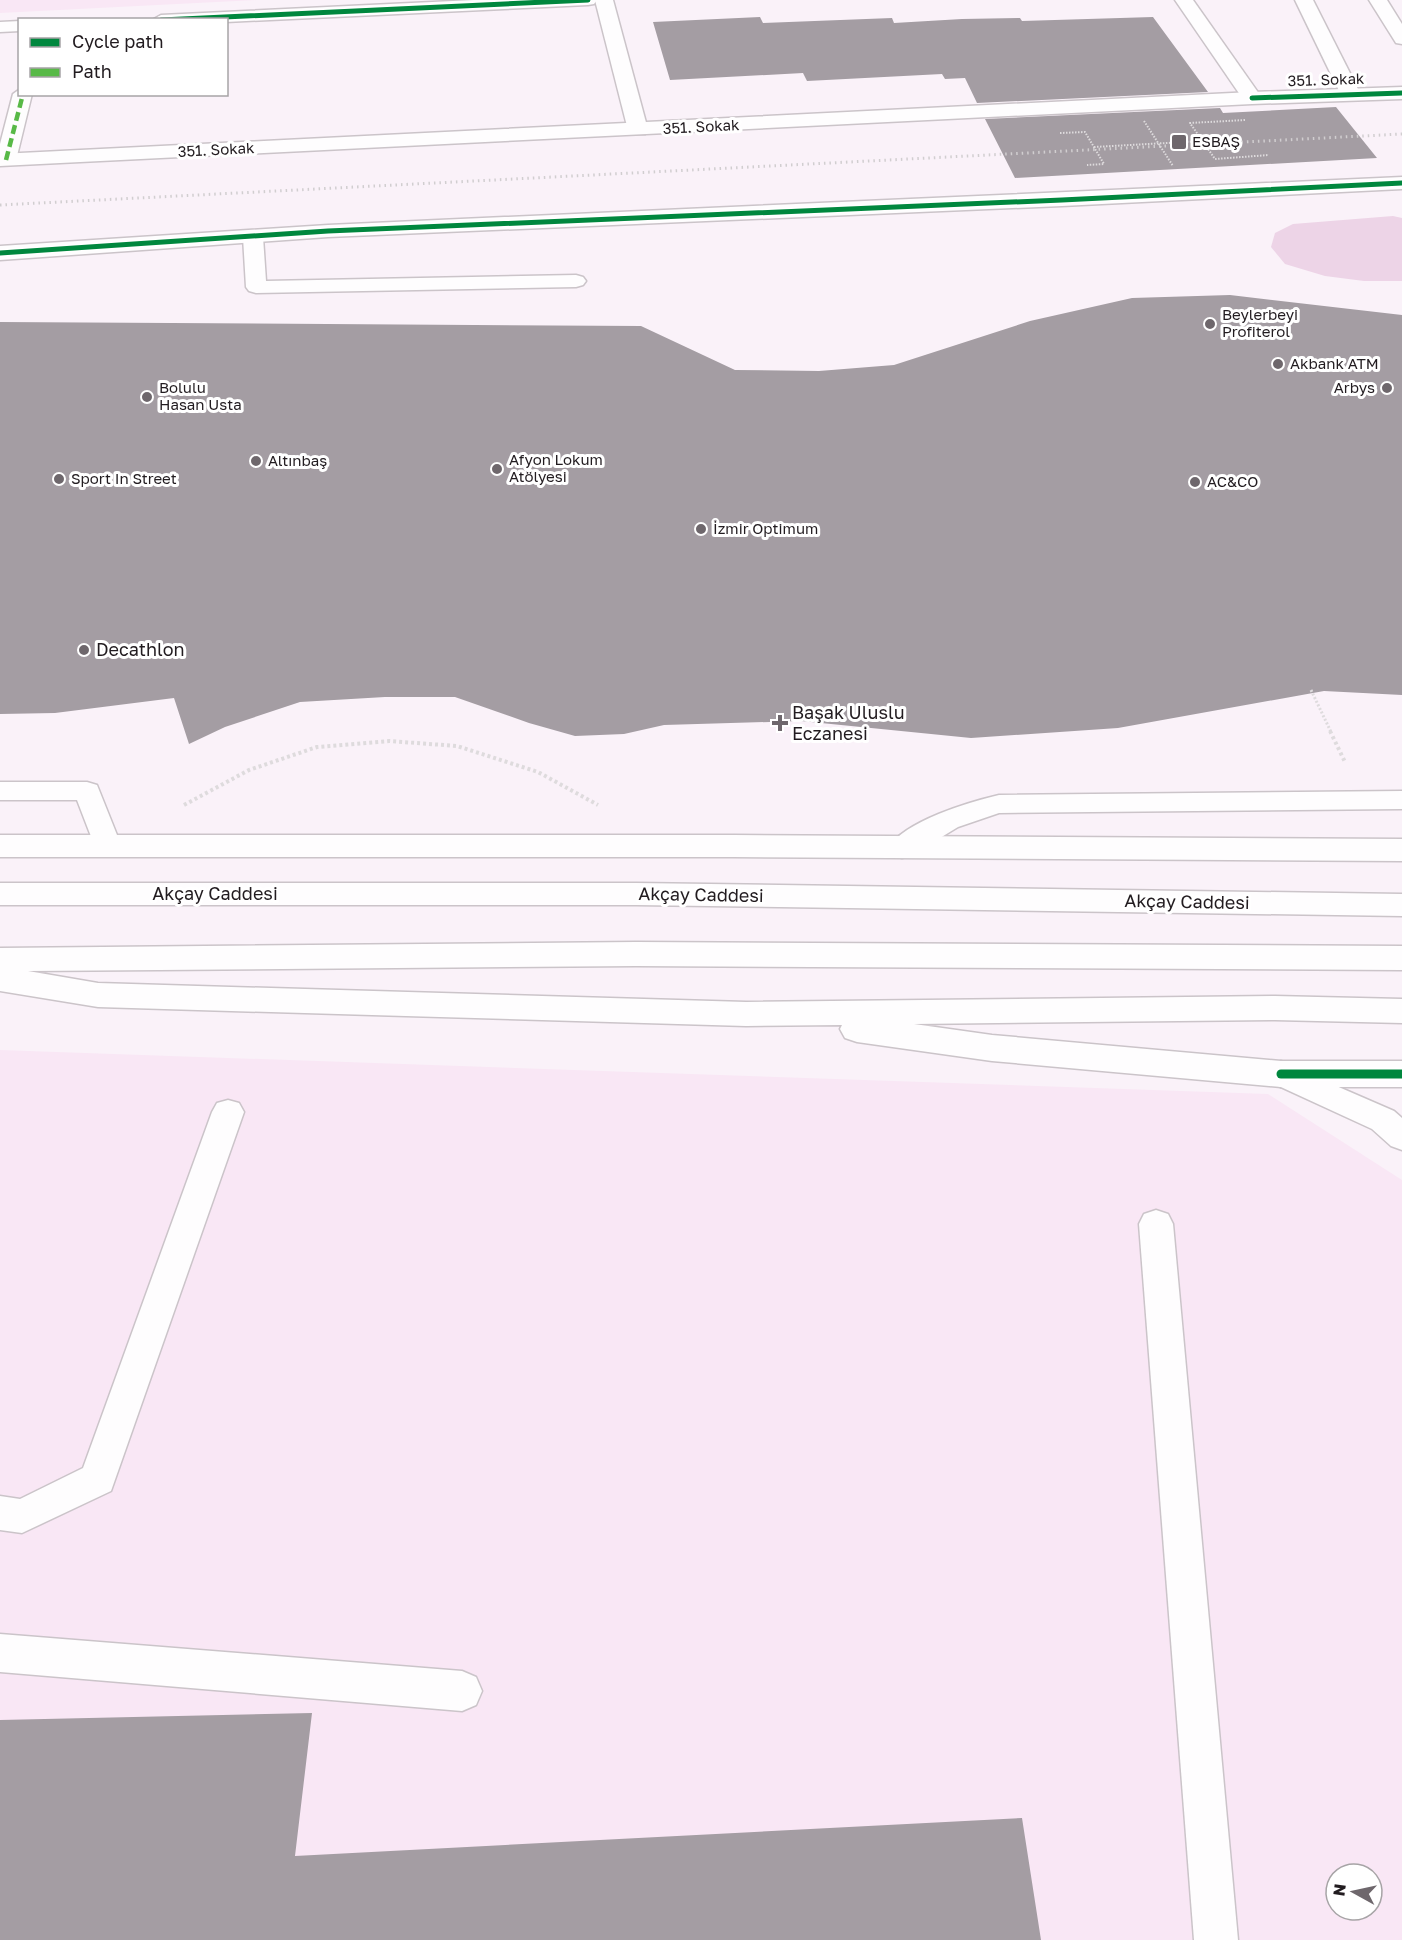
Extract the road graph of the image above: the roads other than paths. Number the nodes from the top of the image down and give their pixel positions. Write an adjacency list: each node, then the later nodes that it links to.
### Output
1 (588, 0): 6 (main road)
2 (604, 0): 14 (main road)
3 (1184, 0): 13 (main road)
4 (1304, 0): 11 (main road)
5 (1378, 0): 9 (main road)
6 (204, 18)
7 (18, 26): 8 (main road)
8 (0, 27)
9 (1400, 33)
10 (1402, 93): 11 (main road, 351. Sokak)
11 (1351, 95): 13 (main road, 351. Sokak)
12 (22, 96): 15 (main road)
13 (1252, 98): 14 (main road, 351. Sokak)
14 (638, 130): 15 (main road, 351. Sokak)
15 (3, 160)
16 (1402, 183): 17 (main road)
17 (253, 237): 18 (main road); 19 (lane)
18 (0, 253)
19 (576, 281)
20 (0, 791): 22 (lane)
21 (1402, 800): 24 (lane)
22 (107, 845): 23 (main road); 24 (main road)
23 (0, 846)
24 (902, 848): 25 (main road)
25 (1402, 850)
26 (0, 894): 27 (main road, Akçay Caddesi)
27 (1402, 905)
28 (1402, 958): 29 (main road)
29 (0, 960)
30 (0, 979): 32 (main road)
31 (1402, 1011): 32 (main road)
32 (746, 1014): 33 (main road)
33 (1281, 1074): 34 (main road); 36 (lane)
34 (1402, 1074)
35 (228, 1112): 38 (lane)
36 (1402, 1137)
37 (1156, 1224): 41 (lane)
38 (0, 1514)
39 (0, 1653): 40 (lane)
40 (462, 1691)
41 (1216, 1940)

